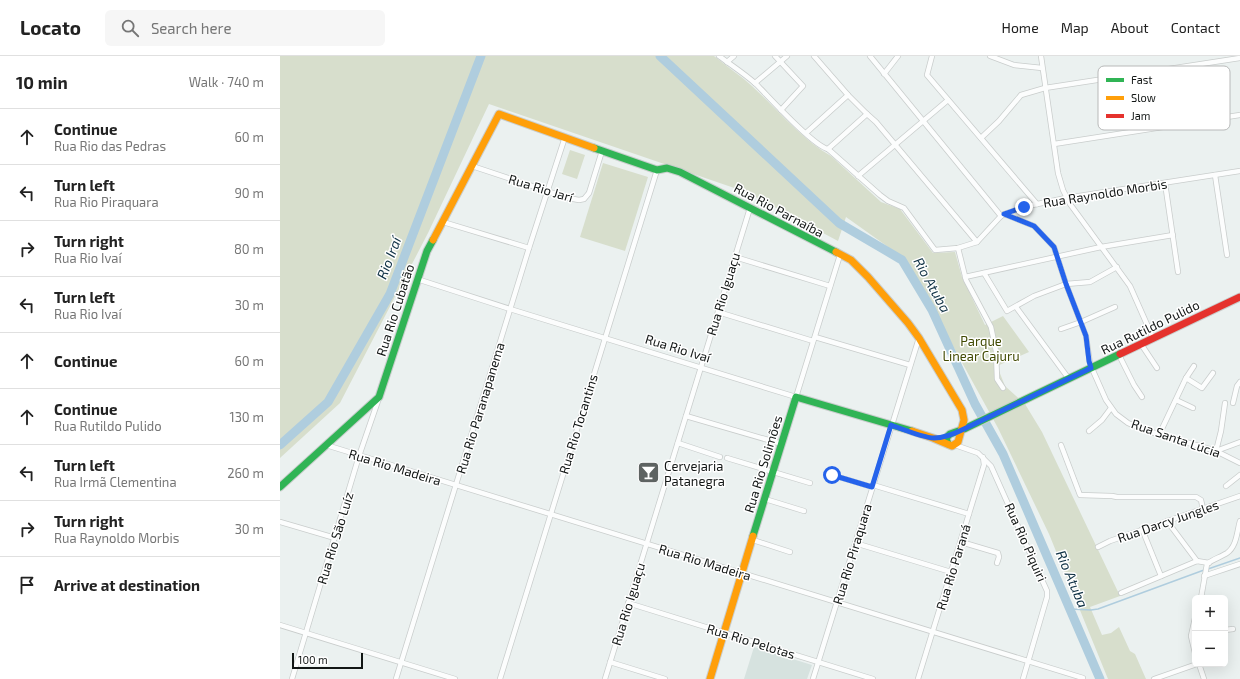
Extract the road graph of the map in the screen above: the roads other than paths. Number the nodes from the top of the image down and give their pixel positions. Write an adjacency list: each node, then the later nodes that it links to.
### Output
1 (720, 56): 12 (street)
2 (734, 56): 12 (street)
3 (775, 56): 13 (street)
4 (787, 56): 13 (street)
5 (814, 56): 20 (street)
6 (870, 56): 16 (street)
7 (898, 56): 16 (street)
8 (932, 56): 21 (street)
9 (990, 56): 15 (street)
10 (1041, 56): 15 (street)
11 (1240, 58): 14 (street)
12 (727, 62): 18 (street)
13 (780, 62): 18 (street); 22 (street)
14 (1188, 66)
15 (1042, 68): 19 (street)
16 (884, 74): 27 (street)
17 (1098, 80): 19 (street)
18 (754, 83): 22 (street)
19 (1045, 88): 31 (street); 33 (street)
20 (848, 95): 24 (street); 29 (street)
21 (948, 100): 27 (street); 31 (street)
22 (781, 110): 29 (street)
23 (499, 114): 30 (street, Rua Rio Parnaíba); 36 (street, Rua Rio Cubatão)
24 (867, 114): 32 (street); 34 (street)
25 (1240, 115): 26 (street)
26 (1230, 117)
27 (923, 121): 32 (street); 46 (street)
28 (1144, 130): 33 (street)
29 (806, 133): 34 (street)
30 (565, 137): 35 (street, Rua Rio Parnaíba); 42 (street, Rua Rio Paranapanema)
31 (981, 138): 44 (street)
32 (896, 144): 40 (street); 49 (street)
33 (1054, 144): 43 (street)
34 (828, 149): 40 (street)
35 (602, 151): 37 (street, Rua Rio Parnaíba); 42 (street, Rua Rio Jarí)
36 (472, 166): 42 (street, Rua Rio Jarí); 47 (street, Rua Rio Cubatão)
37 (657, 170): 45 (street, Rua Rio Parnaíba); 71 (street, Rua Rio Tocantins)
38 (1240, 171): 39 (street, Rua Raynoldo Morbis)
39 (1215, 175): 41 (street, Rua Raynoldo Morbis); 54 (street)
40 (858, 176): 52 (street, Rua Raynoldo Morbis)
41 (1165, 183): 43 (street, Rua Raynoldo Morbis); 48 (street)
42 (547, 191): 51 (street, Rua Rio Paranapanema)
43 (1066, 198): 44 (street, Rua Raynoldo Morbis); 50 (street)
44 (1037, 204): 46 (street, Rua Raynoldo Morbis)
45 (750, 208): 53 (street, Rua Rio Parnaíba); 55 (street, Rua Rio Iguaçu)
46 (1003, 215): 49 (street, Rua Raynoldo Morbis); 56 (street, Rua Santa Lúcia)
47 (443, 222): 51 (street); 61 (street, Rua Rio Cubatão)
48 (1172, 235): 50 (street); 58 (street)
49 (977, 242): 52 (street, Rua Raynoldo Morbis)
50 (1101, 247): 56 (street); 57 (street)
51 (529, 248): 67 (street, Rua Rio Paranapanema)
52 (958, 248): 60 (street)
53 (840, 255): 63 (street, Rua Rio Solimões); 72 (street, Rua Rio Parnaíba)
54 (1227, 255)
55 (735, 257): 63 (street); 68 (street, Rua Rio Iguaçu)
56 (1057, 257): 59 (street); 62 (street, Rua Santa Lúcia)
57 (1117, 267): 62 (street); 73 (street)
58 (1178, 272)
59 (984, 273): 60 (street); 65 (street)
60 (966, 277): 86 (street)
61 (417, 279): 67 (street, Rua Rio Ivaí); 87 (street, Rua Rio Cubatão)
62 (1066, 284): 65 (street); 69 (street, Rua Santa Lúcia)
63 (830, 286): 74 (street, Rua Rio Solimões)
64 (1240, 297): 73 (street, Rua Rutildo Pulido)
65 (1016, 306): 84 (street)
66 (1115, 307): 69 (street)
67 (510, 309): 71 (street, Rua Rio Ivaí); 119 (street, Rua Rio Paranapanema)
68 (718, 312): 74 (street); 79 (street, Rua Rio Iguaçu)
69 (1081, 322): 70 (street); 80 (street, Rua Santa Lúcia)
70 (1061, 329)
71 (605, 338): 79 (street, Rua Rio Ivaí); 128 (street, Rua Rio Tocantins)
72 (919, 338): 77 (street, Rua Rio Piraquara); 98 (street, Rua Rio Parnaíba)
73 (1153, 338): 75 (street, Rua Rutildo Pulido)
74 (814, 339): 77 (street); 88 (street, Rua Rio Solimões)
75 (1141, 344): 76 (street, Rua Rutildo Pulido); 81 (street)
76 (1119, 355): 80 (street, Rua Rutildo Pulido); 89 (street)
77 (910, 365): 97 (street, Rua Rio Piraquara)
78 (1194, 366): 83 (street)
79 (701, 367): 88 (street, Rua Rio Ivaí); 96 (street, Rua Rio Iguaçu)
80 (1091, 368): 84 (street, Rua Rutildo Pulido); 93 (street, Rua Santa Lúcia)
81 (1157, 368)
82 (1213, 373): 83 (street)
83 (1186, 378): 90 (street)
84 (1068, 379): 95 (street, Rua Rutildo Pulido)
85 (1240, 382): 92 (street)
86 (1003, 388)
87 (379, 397): 107 (street, Rua Rio Cubatão); 110 (street, Rua Rio São Luíz)
88 (796, 397): 97 (street, Rua Rio Ivaí); 106 (street, Rua Rio Solimões)
89 (1142, 397)
90 (1176, 400): 94 (street); 101 (street)
91 (1225, 403): 109 (street)
92 (1234, 403)
93 (1111, 408): 99 (street); 101 (street, Rua Santa Lúcia)
94 (1193, 408)
95 (1005, 409): 98 (street, Rua Rio Ivaí)
96 (686, 416): 104 (street, Rua Rio Iguaçu); 106 (street)
97 (891, 425): 102 (street, Rua Rio Ivaí); 120 (street, Rua Rio Piraquara)
98 (960, 431): 100 (street, Rua Rio Ivaí); 105 (street)
99 (1088, 431)
100 (948, 435): 102 (street, Rua Rio Ivaí); 105 (street); 105 (street)
101 (1159, 435): 109 (street, Rua Santa Lúcia)
102 (933, 438): 105 (street, Rua Rio Ivaí)
103 (1240, 442): 109 (street)
104 (678, 443): 112 (street); 137 (street, Rua Rio Iguaçu)
105 (954, 443): 111 (street, Rua Rio Ivaí)
106 (782, 444): 115 (street, Rua Rio Solimões)
107 (326, 445): 110 (street, Rua Rio Madeira); 122 (street, Rua Rio Cubatão)
108 (1060, 445): 125 (street)
109 (1216, 451): 114 (street, Rua Santa Lúcia)
110 (359, 456): 119 (street, Rua Rio Madeira); 133 (street, Rua Rio São Luíz)
111 (982, 456): 127 (street, Rua Rio Paraná); 158 (street, Rua Rio Piquiri)
112 (720, 457)
113 (727, 458): 115 (street)
114 (1240, 463)
115 (774, 472): 118 (street); 124 (street, Rua Rio Solimões)
116 (832, 475): 120 (street)
117 (1240, 475): 121 (street)
118 (810, 484)
119 (456, 485): 128 (street, Rua Rio Madeira); 159 (street, Rua Rio Paranapanema)
120 (873, 486): 127 (street); 136 (street, Rua Rio Piraquara)
121 (1226, 486)
122 (280, 487)
123 (1240, 496): 125 (street, Rua Darcy Jungles)
124 (766, 499): 126 (street); 134 (street, Rua Rio Solimões)
125 (1203, 509): 129 (street, Rua Darcy Jungles)
126 (804, 511)
127 (969, 514): 135 (street, Rua Rio Paraná)
128 (551, 515): 137 (street, Rua Rio Madeira); 168 (street, Rua Rio Tocantins)
129 (1167, 521): 132 (street, Rua Darcy Jungles); 140 (street)
130 (1240, 521): 142 (street)
131 (280, 522): 133 (street)
132 (1142, 530): 138 (street, Rua Darcy Jungles); 146 (street)
133 (335, 538): 157 (street, Rua Rio São Luíz)
134 (753, 540): 139 (street); 145 (street, Rua Rio Solimões)
135 (961, 542): 141 (street); 144 (street, Rua Rio Paraná)
136 (855, 543): 144 (street); 151 (street, Rua Rio Piraquara)
137 (647, 544): 145 (street, Rua Rio Madeira); 150 (street, Rua Rio Iguaçu)
138 (1098, 547)
139 (790, 552)
140 (1197, 561): 142 (street); 146 (street)
141 (997, 563)
142 (1208, 564): 147 (street)
143 (1240, 564): 147 (street)
144 (951, 572): 156 (street, Rua Rio Paraná)
145 (742, 574): 151 (street, Rua Rio Madeira); 155 (street, Rua Rio Solimões)
146 (1161, 576): 148 (street)
147 (1204, 576): 149 (street)
148 (1121, 593)
149 (1201, 595)
150 (628, 603): 155 (street, Rua Rio Pelotas); 160 (street, Rua Rio Iguaçu)
151 (836, 603): 156 (street, Rua Rio Madeira); 161 (street, Rua Rio Piraquara)
152 (280, 625): 157 (street)
153 (1233, 629): 154 (street)
154 (1228, 630)
155 (724, 632): 161 (street, Rua Rio Pelotas); 171 (street, Rua Rio Solimões)
156 (933, 632): 158 (street, Rua Rio Madeira); 174 (street, Rua Rio Paraná)
157 (306, 633): 159 (street); 165 (street, Rua Rio São Luíz)
158 (1028, 661): 164 (street, Rua Rio Madeira); 175 (street, Rua Rio Piquiri)
159 (402, 662): 166 (street, Rua Rio Paranapanema); 167 (street)
160 (610, 662): 169 (street, Rua Rio Iguaçu); 170 (street)
161 (819, 662): 172 (street, Rua Rio Piraquara); 173 (street, Rua Rio Pelotas)
162 (1192, 666): 176 (street)
163 (1199, 667): 177 (street)
164 (1083, 678)
165 (292, 679)
166 (396, 679)
167 (456, 679)
168 (500, 679)
169 (605, 679)
170 (665, 679)
171 (710, 679)
172 (813, 679)
173 (873, 679)
174 (918, 679)
175 (1023, 679)
176 (1154, 679)
177 (1204, 679)

